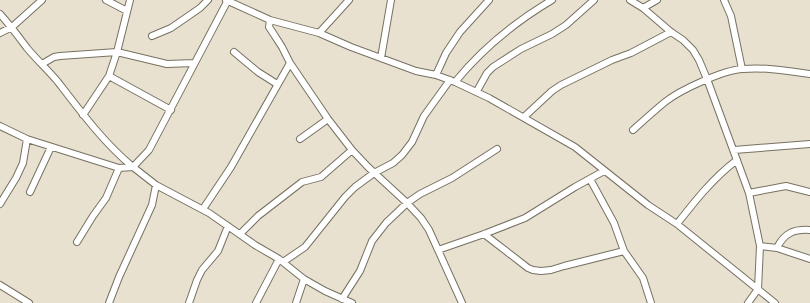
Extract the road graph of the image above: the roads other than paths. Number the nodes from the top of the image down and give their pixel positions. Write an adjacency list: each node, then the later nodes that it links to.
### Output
1 (42, 0): 18 (street)
2 (106, 0): 15 (street)
3 (130, 0): 15 (street)
4 (208, 0): 22 (street)
5 (227, 0): 17 (street); 26 (street)
6 (349, 0): 21 (street)
7 (391, 0): 25 (street)
8 (489, 0): 32 (street)
9 (552, 0): 34 (street)
10 (594, 0): 36 (street)
11 (630, 0): 14 (street)
12 (657, 0): 14 (street)
13 (724, 0): 29 (street)
14 (643, 8): 19 (street)
15 (127, 11): 23 (street)
16 (0, 14): 18 (street)
17 (270, 20): 21 (street); 27 (street)
18 (12, 27): 20 (street); 28 (street)
19 (671, 32): 33 (street); 39 (street)
20 (0, 33)
21 (319, 33): 25 (street)
22 (152, 36)
23 (117, 52): 26 (street); 28 (street); 31 (street)
24 (234, 52): 35 (street)
25 (380, 58): 32 (street)
26 (194, 63): 37 (street)
27 (290, 63): 35 (street); 40 (street)
28 (42, 64): 38 (street)
29 (742, 69): 30 (street); 33 (street)
30 (810, 74)
31 (109, 76): 37 (street); 38 (street)
32 (436, 76): 34 (street)
33 (707, 79): 42 (street); 49 (street)
34 (453, 81): 36 (street); 54 (street)
35 (277, 84): 62 (street)
36 (477, 91): 39 (street)
37 (171, 110): 51 (street)
38 (83, 115): 51 (street)
39 (524, 117): 53 (street)
40 (328, 119): 44 (street); 48 (street)
41 (0, 126): 43 (street)
42 (633, 130)
43 (27, 139): 46 (street); 61 (street)
44 (300, 139)
45 (810, 144): 49 (street)
46 (51, 147): 52 (street); 57 (street)
47 (497, 149): 60 (street)
48 (352, 150): 54 (street); 66 (street)
49 (734, 150): 50 (street)
50 (737, 160): 59 (street); 63 (street)
51 (133, 167): 52 (street); 56 (street)
52 (119, 168): 68 (street)
53 (604, 171): 55 (street); 63 (street)
54 (374, 173): 60 (street); 74 (street)
55 (590, 179): 67 (street); 72 (street)
56 (156, 185): 62 (street); 80 (street)
57 (30, 192)
58 (810, 192): 59 (street)
59 (749, 193): 69 (street)
60 (407, 203): 71 (street); 78 (street)
61 (0, 204)
62 (203, 209): 64 (street)
63 (676, 224): 77 (street)
64 (228, 226): 66 (street); 81 (street)
65 (810, 230): 70 (street)
66 (240, 234): 74 (street)
67 (484, 234): 71 (street); 72 (street)
68 (77, 242)
69 (760, 246): 70 (street); 77 (street)
70 (777, 248): 73 (street)
71 (438, 250): 85 (street)
72 (624, 252): 86 (street)
73 (810, 259)
74 (281, 261): 75 (street); 82 (street)
75 (304, 280): 78 (street); 83 (street)
76 (0, 285): 79 (street)
77 (758, 289): 87 (street); 88 (street)
78 (342, 300): 84 (street)
79 (29, 303)
80 (109, 303)
81 (189, 303)
82 (256, 303)
83 (296, 303)
84 (352, 303)
85 (462, 303)
86 (651, 303)
87 (748, 303)
88 (775, 303)

